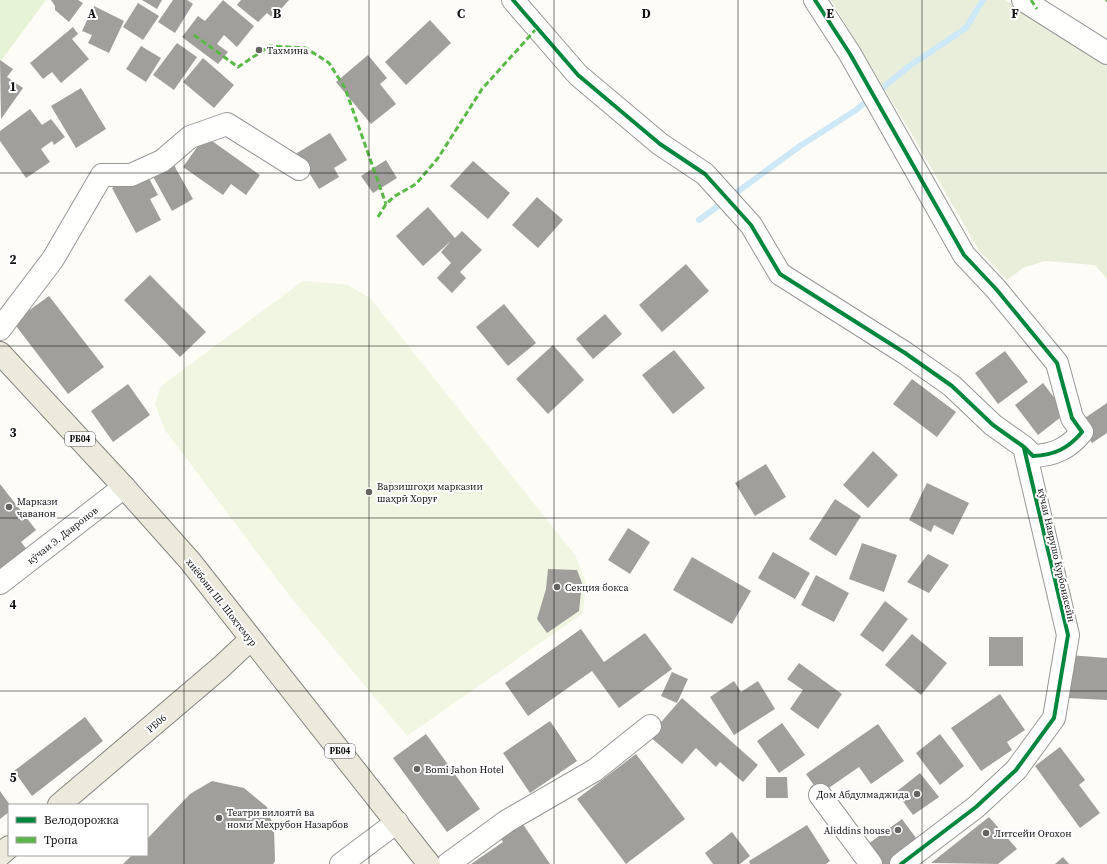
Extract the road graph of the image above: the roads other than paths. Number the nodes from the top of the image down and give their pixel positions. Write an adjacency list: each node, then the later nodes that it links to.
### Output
1 (513, 0): 8 (street)
2 (815, 0): 8 (street)
3 (1023, 0): 4 (street)
4 (1107, 53)
5 (299, 169): 6 (street)
6 (0, 329)
7 (0, 354): 9 (main road, хиёбони Ш. Шоҳтемур / РБ04)
8 (1024, 446): 22 (street, кӯчаи Наврушо Курбонасейн)
9 (124, 487): 10 (street, кӯчаи Э. Давронов); 11 (main road, хиёбони Ш. Шоҳтемур / РБ04)
10 (0, 583)
11 (251, 639): 14 (main road, РБ06 / РБ06); 15 (main road, хиёбони Ш. Шоҳтемур / РБ04)
12 (650, 726): 20 (street)
13 (820, 795): 21 (street)
14 (60, 804)
15 (397, 822): 18 (street); 19 (main road, хиёбони Ш. Шоҳтемур / РБ04)
16 (8, 848): 17 (main road)
17 (0, 855)
18 (341, 864)
19 (429, 864)
20 (448, 864)
21 (871, 864)
22 (901, 864)

